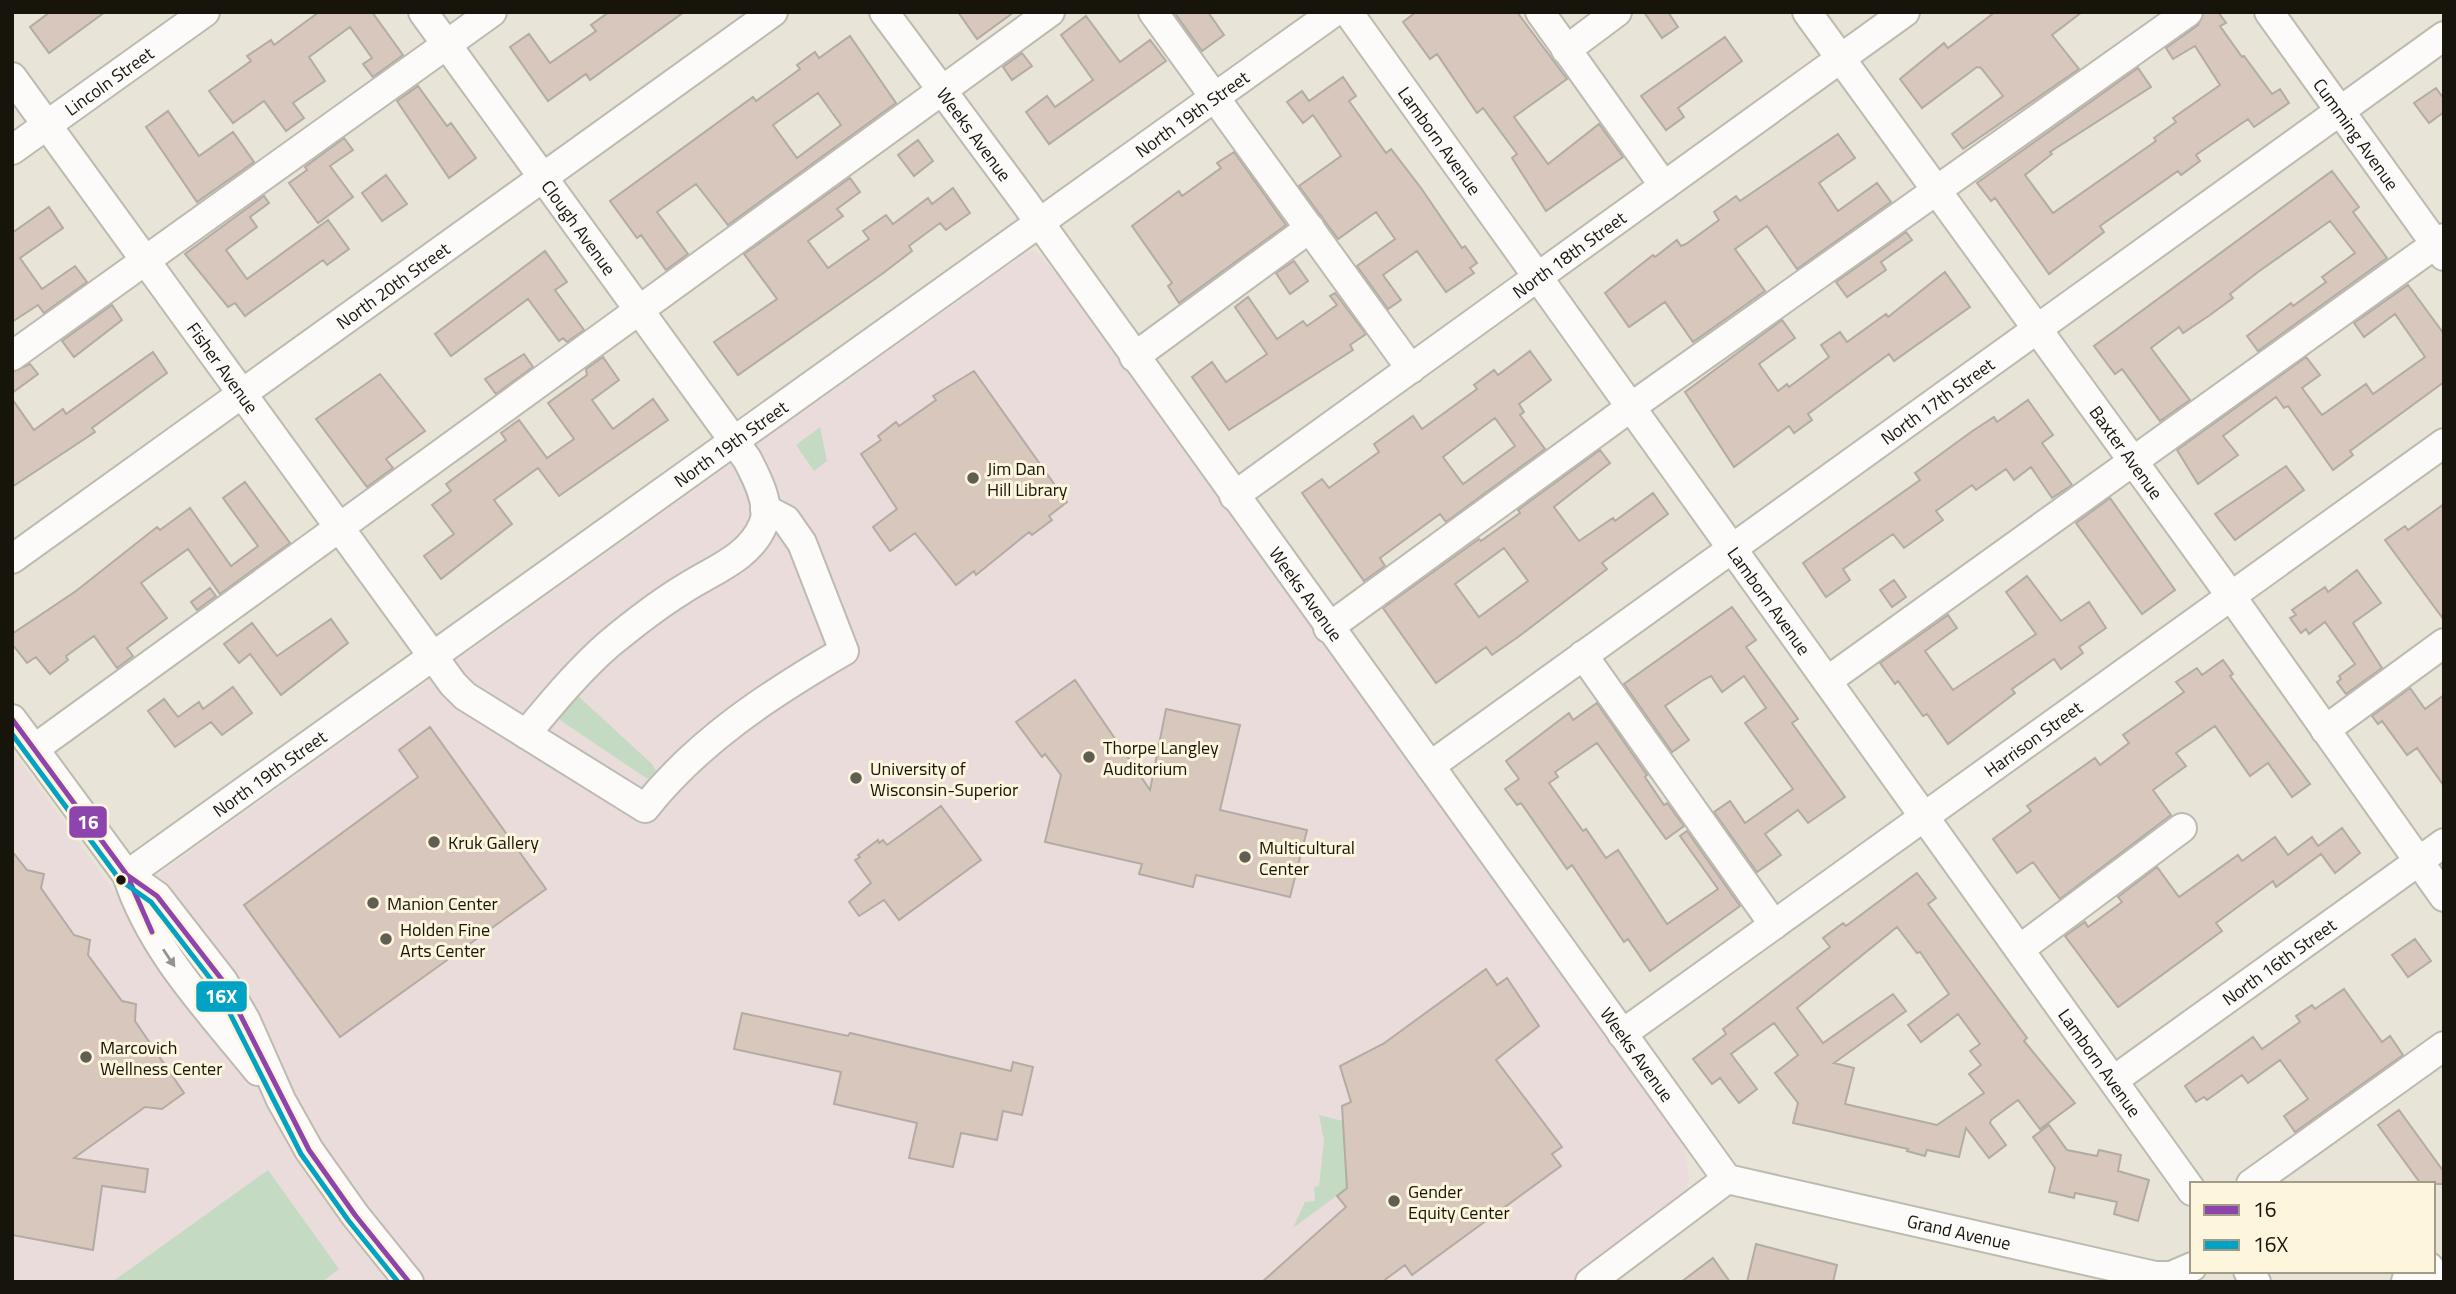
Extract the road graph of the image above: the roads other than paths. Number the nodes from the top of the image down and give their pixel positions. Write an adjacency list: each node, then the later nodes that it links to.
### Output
1 (205, 12): 24 (street, Lincoln Street)
2 (423, 12): 17 (street, Clough Avenue)
3 (492, 12): 17 (street)
4 (774, 12): 26 (street, North 20th Street)
5 (884, 12): 21 (street, Weeks Avenue)
6 (1050, 12): 21 (street)
7 (1153, 12): 22 (street)
8 (1334, 12): 22 (street, North 19th Street)
9 (1348, 12): 33 (street, Lamborn Avenue)
10 (1540, 12): 18 (street)
11 (1617, 12): 18 (street)
12 (1807, 12): 19 (street, Baxter Avenue)
13 (1905, 12): 19 (street, North 18th Street)
14 (2188, 12): 28 (street)
15 (2269, 12): 23 (street, Cumming Avenue)
16 (2444, 36): 23 (street, North 17th Street)
17 (446, 45): 26 (street, Clough Avenue); 32 (street)
18 (1566, 50): 27 (street)
19 (1840, 59): 27 (street, North 18th Street); 28 (street, Baxter Avenue)
20 (12, 77): 24 (street, Fisher Avenue)
21 (944, 92): 29 (street, Weeks Avenue); 34 (street)
22 (1216, 98): 29 (street, North 19th Street); 30 (street)
23 (2340, 111): 31 (street, Cumming Avenue); 35 (street, North 17th Street)
24 (47, 126): 25 (street, Lincoln Street); 32 (street, Fisher Avenue)
25 (12, 150)
26 (542, 178): 34 (street, Clough Avenue); 39 (street, North 20th Street)
27 (1664, 186): 33 (street, North 18th Street)
28 (1937, 193): 35 (street, Baxter Avenue); 40 (street)
29 (1040, 223): 37 (street, Weeks Avenue); 41 (street, North 19th Street)
30 (1310, 229): 37 (street); 38 (street)
31 (2441, 246): 43 (street)
32 (144, 261): 36 (street); 39 (street, Fisher Avenue)
33 (1538, 277): 38 (street, North 18th Street); 40 (street, Lamborn Avenue)
34 (641, 310): 41 (street, Clough Avenue); 46 (street)
35 (2036, 330): 43 (street, Baxter Avenue); 47 (street, North 17th Street)
36 (12, 356)
37 (1134, 357): 44 (street, Weeks Avenue)
38 (1411, 369): 44 (street, North 18th Street)
39 (239, 394): 46 (street, Fisher Avenue); 48 (street, North 20th Street)
40 (1631, 407): 47 (street, Lamborn Avenue); 50 (street)
41 (734, 441): 45 (street, Clough Avenue); 53 (street, North 19th Street)
42 (2444, 443): 49 (street, Harrison Street)
43 (2133, 463): 49 (street, Baxter Avenue); 54 (street)
44 (1234, 496): 50 (street, Weeks Avenue)
45 (765, 509): 57 (street); 57 (street, Fisher Avenue)
46 (340, 529): 53 (street, Fisher Avenue); 58 (street)
47 (1732, 549): 52 (street, North 17th Street); 54 (street, Lamborn Avenue)
48 (12, 559)
49 (2231, 596): 56 (street, Baxter Avenue); 60 (street, Harrison Street)
50 (1328, 628): 59 (street, Weeks Avenue)
51 (2444, 643): 56 (street)
52 (1583, 655): 59 (street, North 17th Street); 66 (street)
53 (432, 657): 57 (street, Fisher Avenue); 64 (street, North 19th Street)
54 (1827, 681): 60 (street, Lamborn Avenue)
55 (12, 719): 58 (street)
56 (2325, 730): 63 (street, Baxter Avenue)
57 (526, 734)
58 (34, 749): 64 (street)
59 (1430, 766): 68 (street, Weeks Avenue)
60 (1925, 817): 66 (street, Harrison Street); 67 (street, Lamborn Avenue)
61 (2182, 828): 67 (street)
62 (2444, 843): 63 (street, North 16th Street)
63 (2418, 861): 65 (street, Baxter Avenue); 70 (street, North 16th Street)
64 (127, 876): 76 (street)
65 (2444, 897)
66 (1774, 925): 68 (street, Harrison Street)
67 (2020, 949): 70 (street, Lamborn Avenue)
68 (1622, 1034): 71 (street, Weeks Avenue)
69 (2444, 1046): 72 (street)
70 (2114, 1080): 73 (street, Lamborn Avenue)
71 (1727, 1179): 75 (street, Grand Avenue); 77 (street)
72 (2254, 1182)
73 (2190, 1188)
74 (2190, 1268): 75 (street, Grand Avenue)
75 (2091, 1271)
76 (409, 1282)
77 (1590, 1282)

